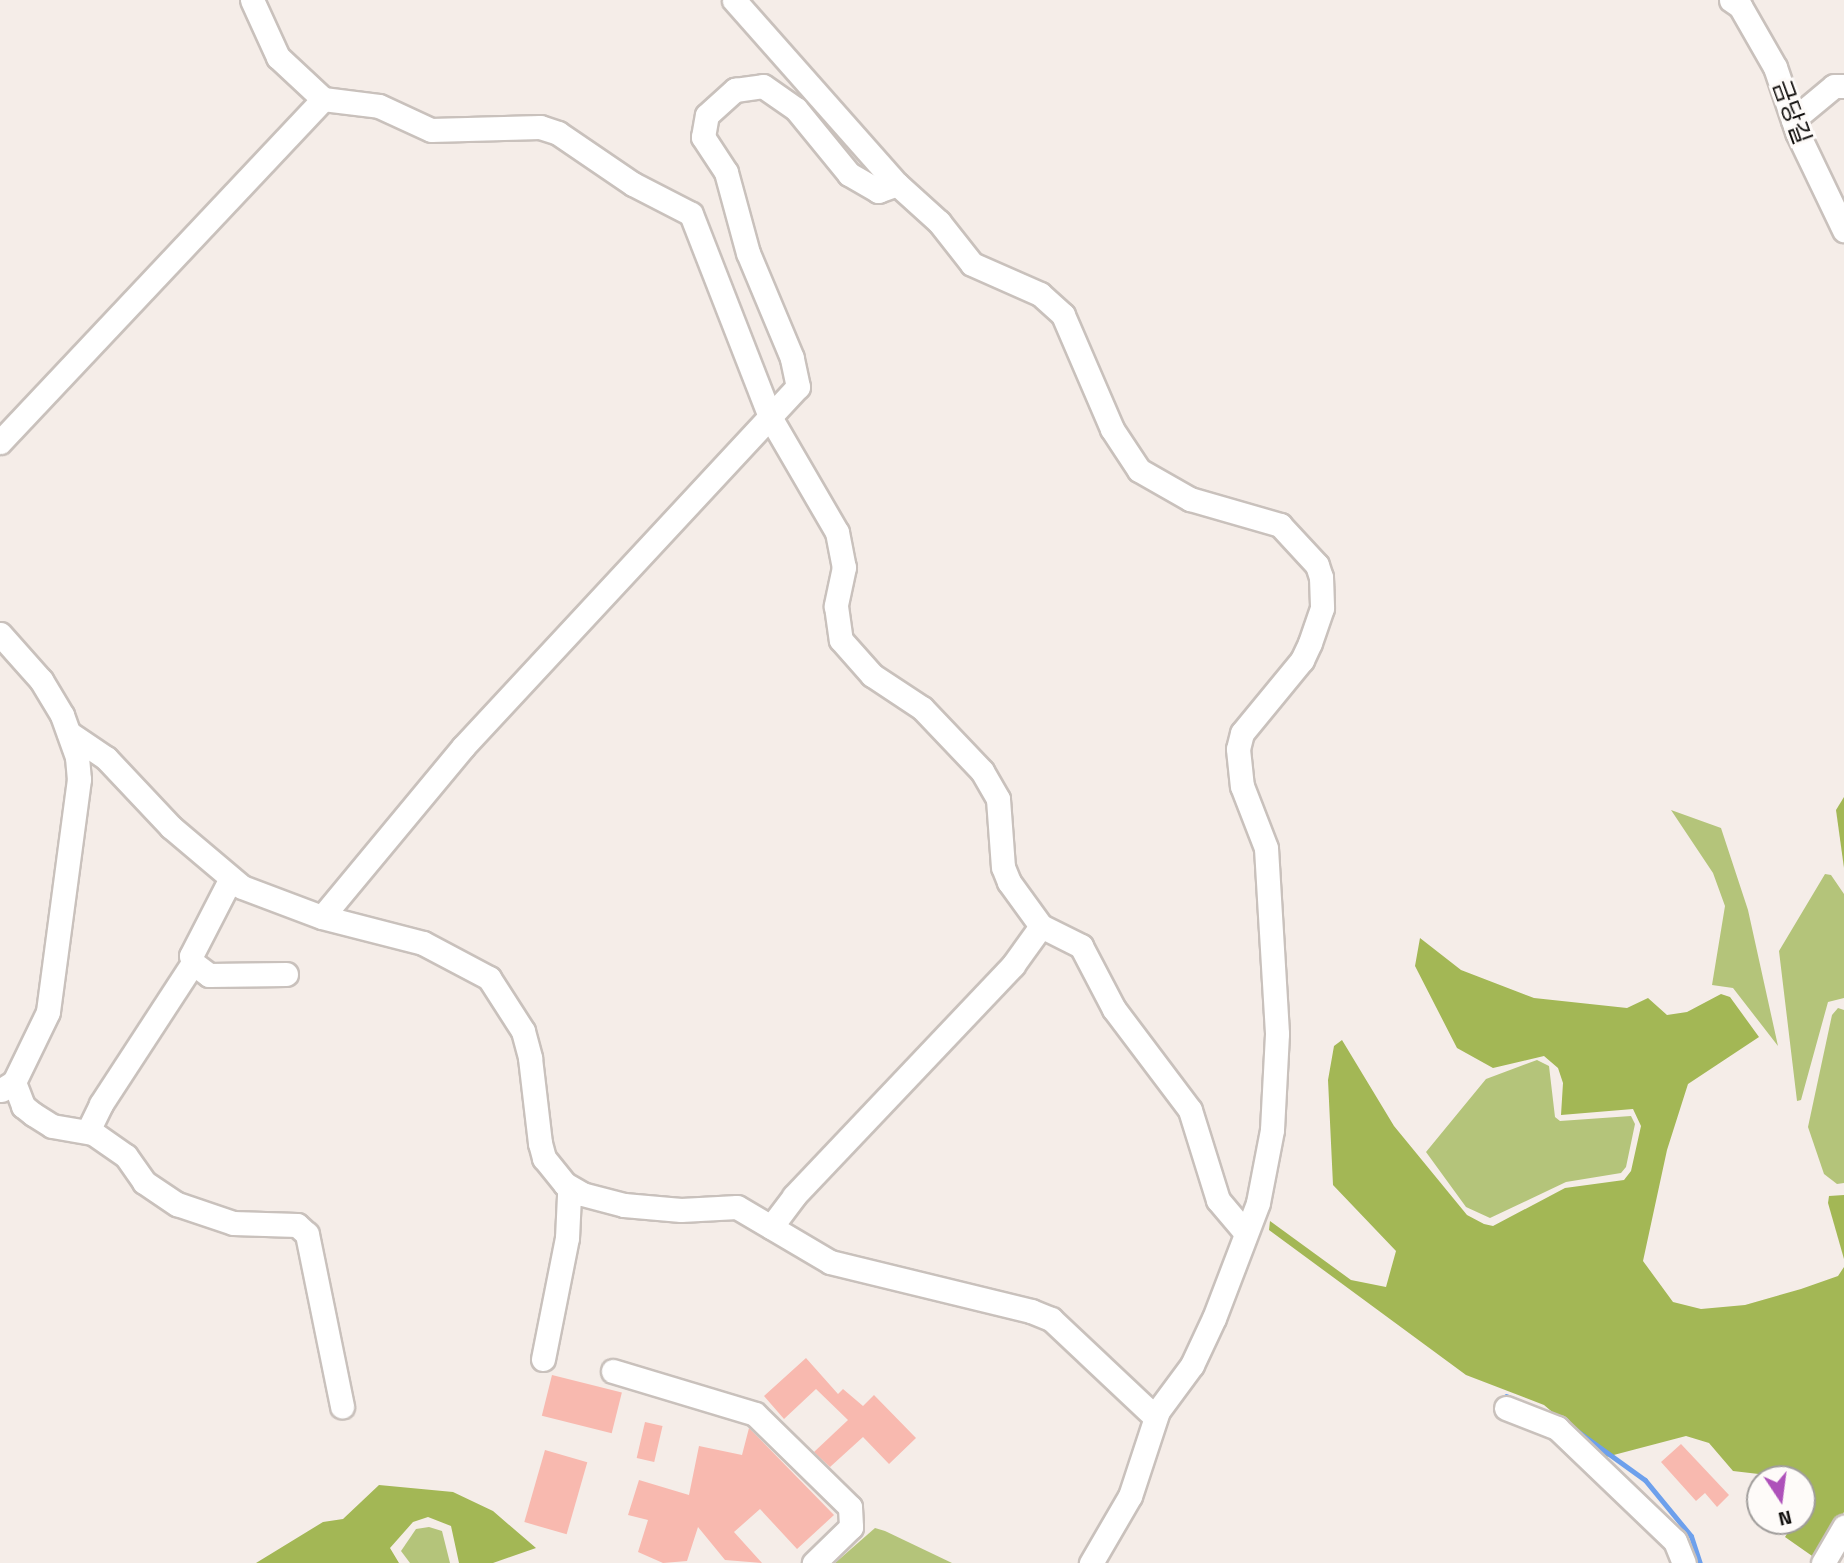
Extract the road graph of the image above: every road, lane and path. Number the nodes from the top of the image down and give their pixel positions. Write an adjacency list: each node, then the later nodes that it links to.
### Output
1 (252, 0): 5 (street)
2 (734, 0): 7 (street)
3 (1731, 0): 6 (street, 금당길)
4 (1844, 86): 6 (street)
5 (323, 99): 9 (street); 10 (street)
6 (1793, 120): 8 (street, 금당길)
7 (897, 184): 9 (street); 22 (street)
8 (1844, 230)
9 (770, 416): 14 (street); 15 (street)
10 (0, 442)
11 (0, 634): 12 (street)
12 (69, 733): 13 (street); 18 (street)
13 (230, 880): 14 (street); 16 (street)
14 (322, 917): 20 (street)
15 (1041, 926): 21 (street); 22 (street)
16 (193, 963): 17 (street); 19 (street)
17 (286, 975)
18 (7, 1086): 19 (street)
19 (88, 1132): 25 (street)
20 (574, 1190): 21 (street); 23 (street)
21 (771, 1227): 27 (street)
22 (1245, 1232): 27 (street)
23 (543, 1359)
24 (613, 1371): 29 (street)
25 (342, 1406)
26 (1506, 1408): 31 (street)
27 (1155, 1417): 30 (street)
28 (1844, 1527): 32 (street)
29 (814, 1563)
30 (1091, 1563)
31 (1684, 1563)
32 (1823, 1563)

